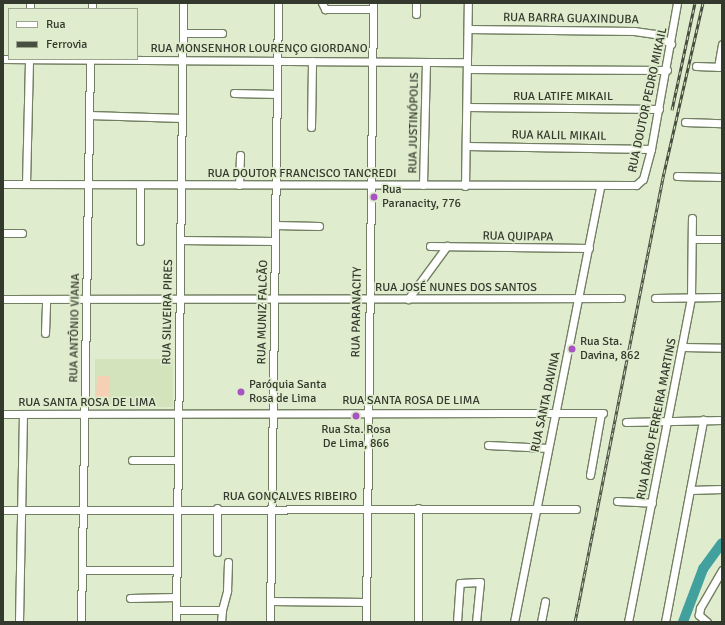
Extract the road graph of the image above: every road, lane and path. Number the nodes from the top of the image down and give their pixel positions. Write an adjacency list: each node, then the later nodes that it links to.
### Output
1 (183, 3): 10 (street, RUA SILVEIRA PIRES)
2 (278, 3): 17 (street, RUA MUNIZ FALCÃO)
3 (416, 3): 8 (street)
4 (468, 3): 9 (street)
5 (678, 3): 12 (street, RUA DOUTOR PEDRO MIKAIL)
6 (322, 5): 7 (street)
7 (373, 6): 18 (street, RUA PARANACITY)
8 (416, 14)
9 (468, 29): 12 (street, RUA BARRA GUAXINDUBA); 21 (street)
10 (183, 33): 11 (street); 16 (street, RUA SILVEIRA PIRES)
11 (222, 33)
12 (671, 44): 24 (street, RUA DOUTOR PEDRO MIKAIL)
13 (722, 44): 23 (street)
14 (28, 60): 40 (street)
15 (90, 60): 16 (street, RUA MONSENHOR LOURENÇO GIORDANO); 29 (street, RUA ANTÔNIO VIANA)
16 (183, 60): 17 (street, RUA MONSENHOR LOURENÇO GIORDANO); 30 (street, RUA SILVEIRA PIRES)
17 (278, 60): 19 (street, RUA MONSENHOR LOURENÇO GIORDANO); 26 (street, RUA MUNIZ FALCÃO)
18 (372, 60): 19 (street, RUA MONSENHOR LOURENÇO GIORDANO); 20 (street, RUA MONSENHOR LOURENÇO GIORDANO); 47 (street, RUA PARANACITY)
19 (312, 61): 33 (street)
20 (426, 62): 21 (street, RUA MONSENHOR LOURENÇO GIORDANO); 46 (street, RUA JUSTINÓPOLIS)
21 (467, 65): 24 (street, RUA MONSENHOR LOURENÇO GIORDANO); 27 (street)
22 (696, 66): 23 (street)
23 (720, 67)
24 (667, 70): 28 (street, RUA DOUTOR PEDRO MIKAIL)
25 (234, 94): 26 (street)
26 (277, 94): 45 (street, RUA MUNIZ FALCÃO)
27 (467, 108): 28 (street, RUA LATIFE MIKAIL); 34 (street)
28 (659, 109): 35 (street, RUA DOUTOR PEDRO MIKAIL)
29 (89, 115): 30 (street); 41 (street, RUA ANTÔNIO VIANA)
30 (182, 118): 43 (street, RUA SILVEIRA PIRES)
31 (685, 122): 32 (street)
32 (722, 123)
33 (311, 127)
34 (466, 146): 35 (street, RUA KALIL MIKAIL); 48 (street)
35 (651, 149): 49 (street, RUA DOUTOR PEDRO MIKAIL)
36 (240, 155): 44 (street)
37 (677, 176): 38 (street)
38 (722, 177)
39 (3, 184): 40 (street, RUA DOUTOR FRANCISCO TANCREDI)
40 (26, 184): 41 (street, RUA DOUTOR FRANCISCO TANCREDI)
41 (87, 185): 42 (street, RUA DOUTOR FRANCISCO TANCREDI); 69 (street, RUA ANTÔNIO VIANA)
42 (140, 185): 43 (street, RUA DOUTOR FRANCISCO TANCREDI); 58 (street)
43 (181, 185): 44 (street, RUA DOUTOR FRANCISCO TANCREDI); 57 (street, RUA SILVEIRA PIRES)
44 (239, 185): 45 (street, RUA DOUTOR FRANCISCO TANCREDI)
45 (275, 185): 47 (street, RUA DOUTOR FRANCISCO TANCREDI); 51 (street, RUA MUNIZ FALCÃO)
46 (423, 185): 47 (street, RUA DOUTOR FRANCISCO TANCREDI); 48 (street, RUA DOUTOR FRANCISCO TANCREDI)
47 (370, 186): 71 (street, RUA PARANACITY)
48 (465, 186): 49 (street, RUA DOUTOR FRANCISCO TANCREDI)
49 (600, 186): 62 (street, RUA SANTA DAVINA)
50 (692, 218): 55 (street, RUA DÁRIO FERREIRA MARTINS)
51 (275, 225): 52 (street); 59 (street, RUA MUNIZ FALCÃO)
52 (319, 226)
53 (3, 233): 54 (street)
54 (22, 233)
55 (693, 239): 56 (street); 66 (street, RUA DÁRIO FERREIRA MARTINS)
56 (722, 239)
57 (180, 240): 59 (street); 74 (street, RUA SILVEIRA PIRES)
58 (140, 241)
59 (274, 241): 70 (street, RUA MUNIZ FALCÃO)
60 (430, 246): 61 (street, RUA QUIPAPA)
61 (447, 246): 62 (street, RUA QUIPAPA); 72 (street)
62 (589, 248): 73 (street, RUA SANTA DAVINA)
63 (722, 297): 66 (street)
64 (621, 298): 73 (street, RUA JOSÉ NUNES DOS SANTOS)
65 (655, 298): 66 (street)
66 (691, 298): 76 (street, RUA DÁRIO FERREIRA MARTINS)
67 (3, 299): 68 (street, RUA JOSÉ NUNES DOS SANTOS)
68 (46, 299): 69 (street, RUA JOSÉ NUNES DOS SANTOS); 75 (street)
69 (86, 299): 74 (street, RUA JOSÉ NUNES DOS SANTOS); 83 (street, RUA ANTÔNIO VIANA)
70 (274, 299): 71 (street, RUA JOSÉ NUNES DOS SANTOS); 74 (street, RUA JOSÉ NUNES DOS SANTOS); 78 (street, RUA MUNIZ FALCÃO)
71 (369, 299): 72 (street, RUA JOSÉ NUNES DOS SANTOS); 79 (street, RUA PARANACITY)
72 (408, 299): 73 (street, RUA JOSÉ NUNES DOS SANTOS)
73 (580, 299): 80 (street, RUA SANTA DAVINA)
74 (180, 300): 84 (street, RUA SILVEIRA PIRES)
75 (45, 333)
76 (683, 347): 77 (street); 85 (street, RUA DÁRIO FERREIRA MARTINS)
77 (722, 348)
78 (272, 412): 79 (street, RUA SANTA ROSA DE LIMA); 84 (street, RUA SANTA ROSA DE LIMA); 99 (street, RUA MUNIZ FALCÃO)
79 (367, 412): 80 (street, RUA SANTA ROSA DE LIMA); 100 (street, RUA PARANACITY)
80 (554, 412): 90 (street, RUA SANTA DAVINA); 93 (street, RUA SANTA ROSA DE LIMA)
81 (3, 414): 82 (street, RUA SANTA ROSA DE LIMA)
82 (23, 414): 83 (street, RUA SANTA ROSA DE LIMA); 107 (street)
83 (84, 414): 84 (street, RUA SANTA ROSA DE LIMA); 102 (street, RUA ANTÔNIO VIANA)
84 (178, 414): 92 (street, RUA SILVEIRA PIRES)
85 (668, 420): 86 (street); 88 (street); 97 (street, RUA DÁRIO FERREIRA MARTINS)
86 (703, 420): 87 (street); 95 (street)
87 (722, 420)
88 (626, 422)
89 (488, 445): 90 (street)
90 (548, 448): 104 (street, RUA SANTA DAVINA)
91 (132, 460): 92 (street)
92 (178, 460): 103 (street, RUA SILVEIRA PIRES)
93 (590, 475)
94 (722, 489): 95 (street)
95 (690, 490): 133 (street)
96 (617, 501): 97 (street)
97 (652, 503): 132 (street, RUA DÁRIO FERREIRA MARTINS)
98 (217, 508): 99 (street, RUA GONÇALVES RIBEIRO); 103 (street, RUA GONÇALVES RIBEIRO); 108 (street)
99 (271, 508): 100 (street, RUA GONÇALVES RIBEIRO); 116 (street, RUA MUNIZ FALCÃO)
100 (367, 508): 101 (street, RUA GONÇALVES RIBEIRO); 118 (street, RUA PARANACITY)
101 (418, 508): 104 (street, RUA GONÇALVES RIBEIRO); 127 (street)
102 (83, 509): 103 (street, RUA GONÇALVES RIBEIRO); 107 (street, RUA GONÇALVES RIBEIRO); 110 (street, RUA ANTÔNIO VIANA)
103 (177, 509): 111 (street, RUA SILVEIRA PIRES)
104 (537, 509): 105 (street, RUA GONÇALVES RIBEIRO); 130 (street, RUA SANTA DAVINA)
105 (576, 509)
106 (3, 510): 107 (street, RUA GONÇALVES RIBEIRO)
107 (20, 510): 121 (street)
108 (217, 552)
109 (228, 562): 120 (street)
110 (82, 570): 111 (street); 122 (street, RUA ANTÔNIO VIANA)
111 (176, 570): 114 (street, RUA SILVEIRA PIRES)
112 (722, 570): 113 (street)
113 (720, 577): 134 (street)
114 (176, 597): 115 (street); 119 (street, RUA SILVEIRA PIRES)
115 (130, 598)
116 (271, 601): 118 (street); 125 (street, RUA MUNIZ FALCÃO)
117 (545, 601): 131 (street)
118 (366, 602): 126 (street, RUA PARANACITY)
119 (176, 610): 120 (street); 123 (street, RUA SILVEIRA PIRES)
120 (222, 610): 124 (street)
121 (19, 622)
122 (82, 622)
123 (176, 622)
124 (221, 622)
125 (270, 622)
126 (366, 622)
127 (418, 622)
128 (457, 622): 129 (street)
129 (476, 622)
130 (514, 622)
131 (540, 622)
132 (628, 622)
133 (665, 622)
134 (707, 622)

